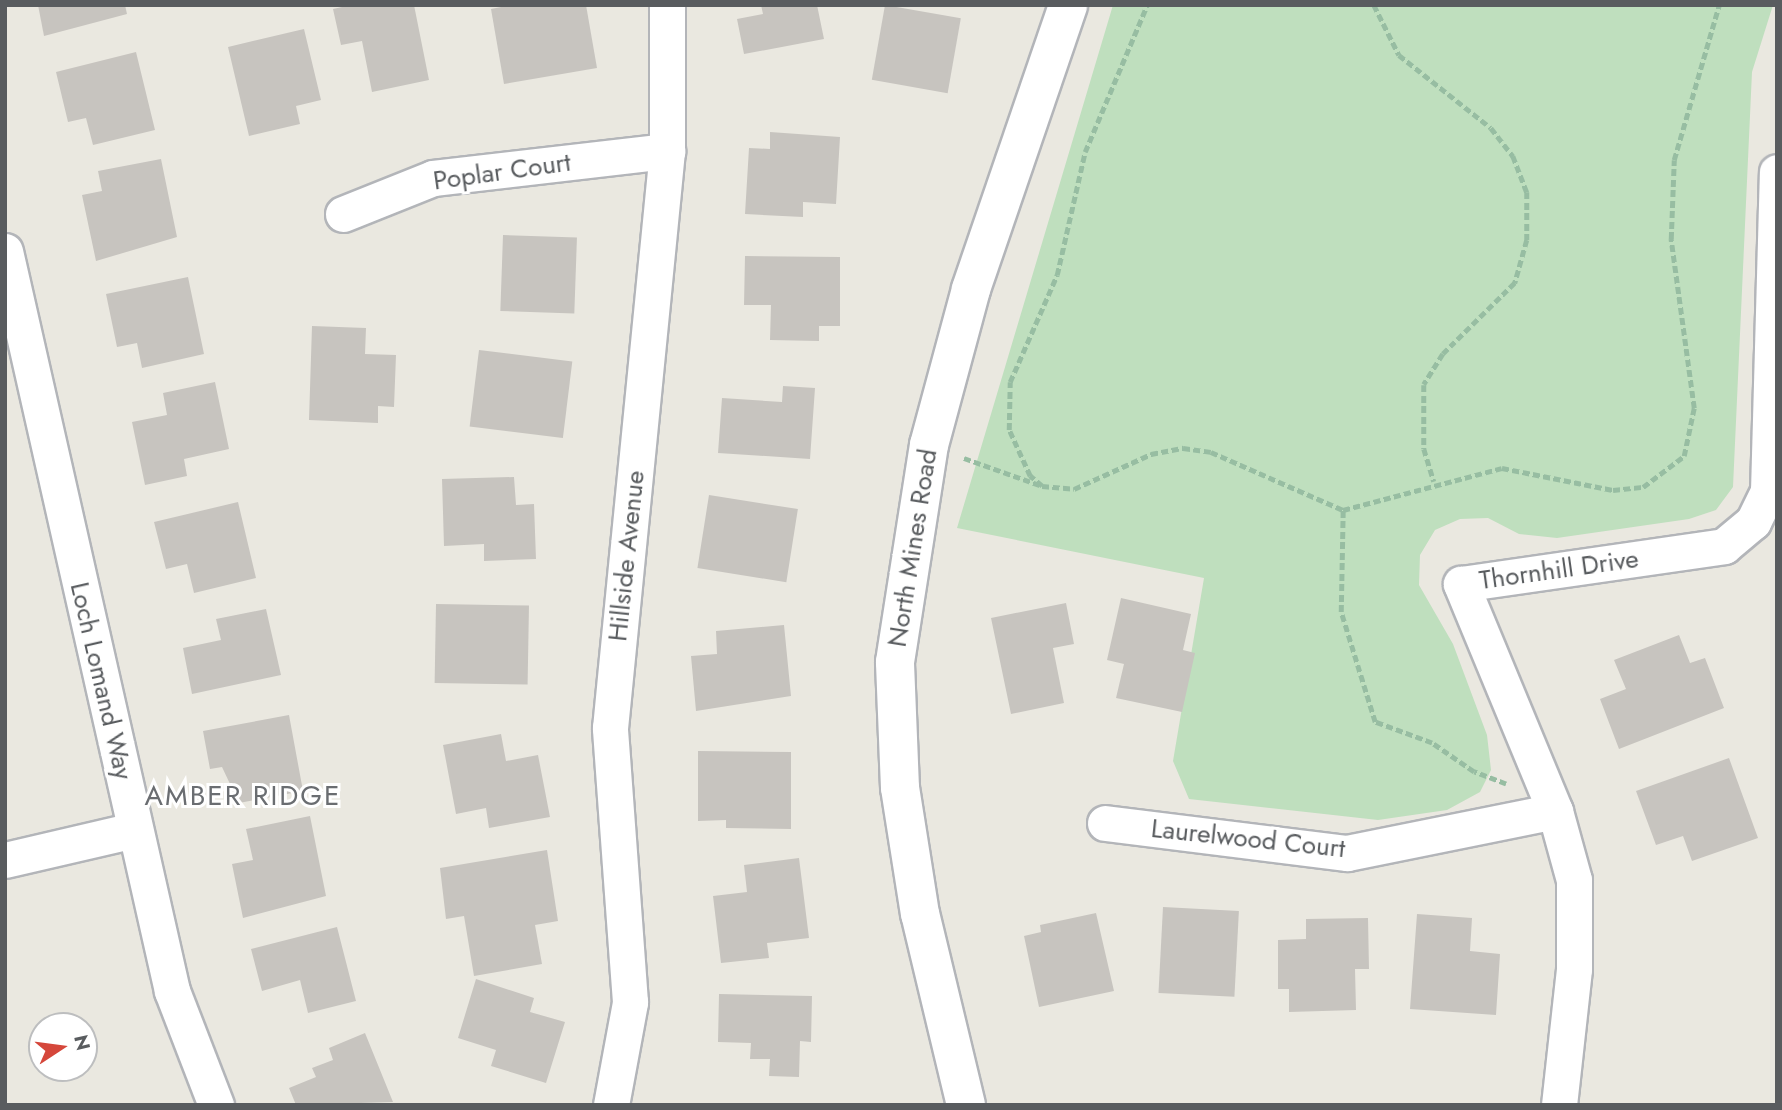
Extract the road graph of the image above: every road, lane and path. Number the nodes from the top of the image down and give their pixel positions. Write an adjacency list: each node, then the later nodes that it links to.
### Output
1 (667, 5): 6 (street, Hillside Avenue)
2 (1068, 5): 10 (main road, North Mines Road)
3 (1147, 5): 12 (path)
4 (1374, 5): 11 (path)
5 (1719, 5): 11 (path)
6 (667, 151): 8 (street, Poplar Court); 19 (street, Hillside Avenue)
7 (1777, 172): 14 (street, Thornhill Drive)
8 (344, 215)
9 (5, 251): 16 (street, Loch Lomand Way)
10 (929, 445): 12 (path); 20 (main road, North Mines Road)
11 (1434, 482): 13 (path)
12 (1042, 486): 13 (path)
13 (1343, 510): 14 (path)
14 (1553, 805): 15 (street, Laurelwood Court); 21 (street, Thornhill Drive)
15 (1105, 823)
16 (134, 830): 17 (street); 18 (street, Loch Lomand Way)
17 (5, 860)
18 (216, 1105)
19 (611, 1105)
20 (966, 1105)
21 (1559, 1105)

